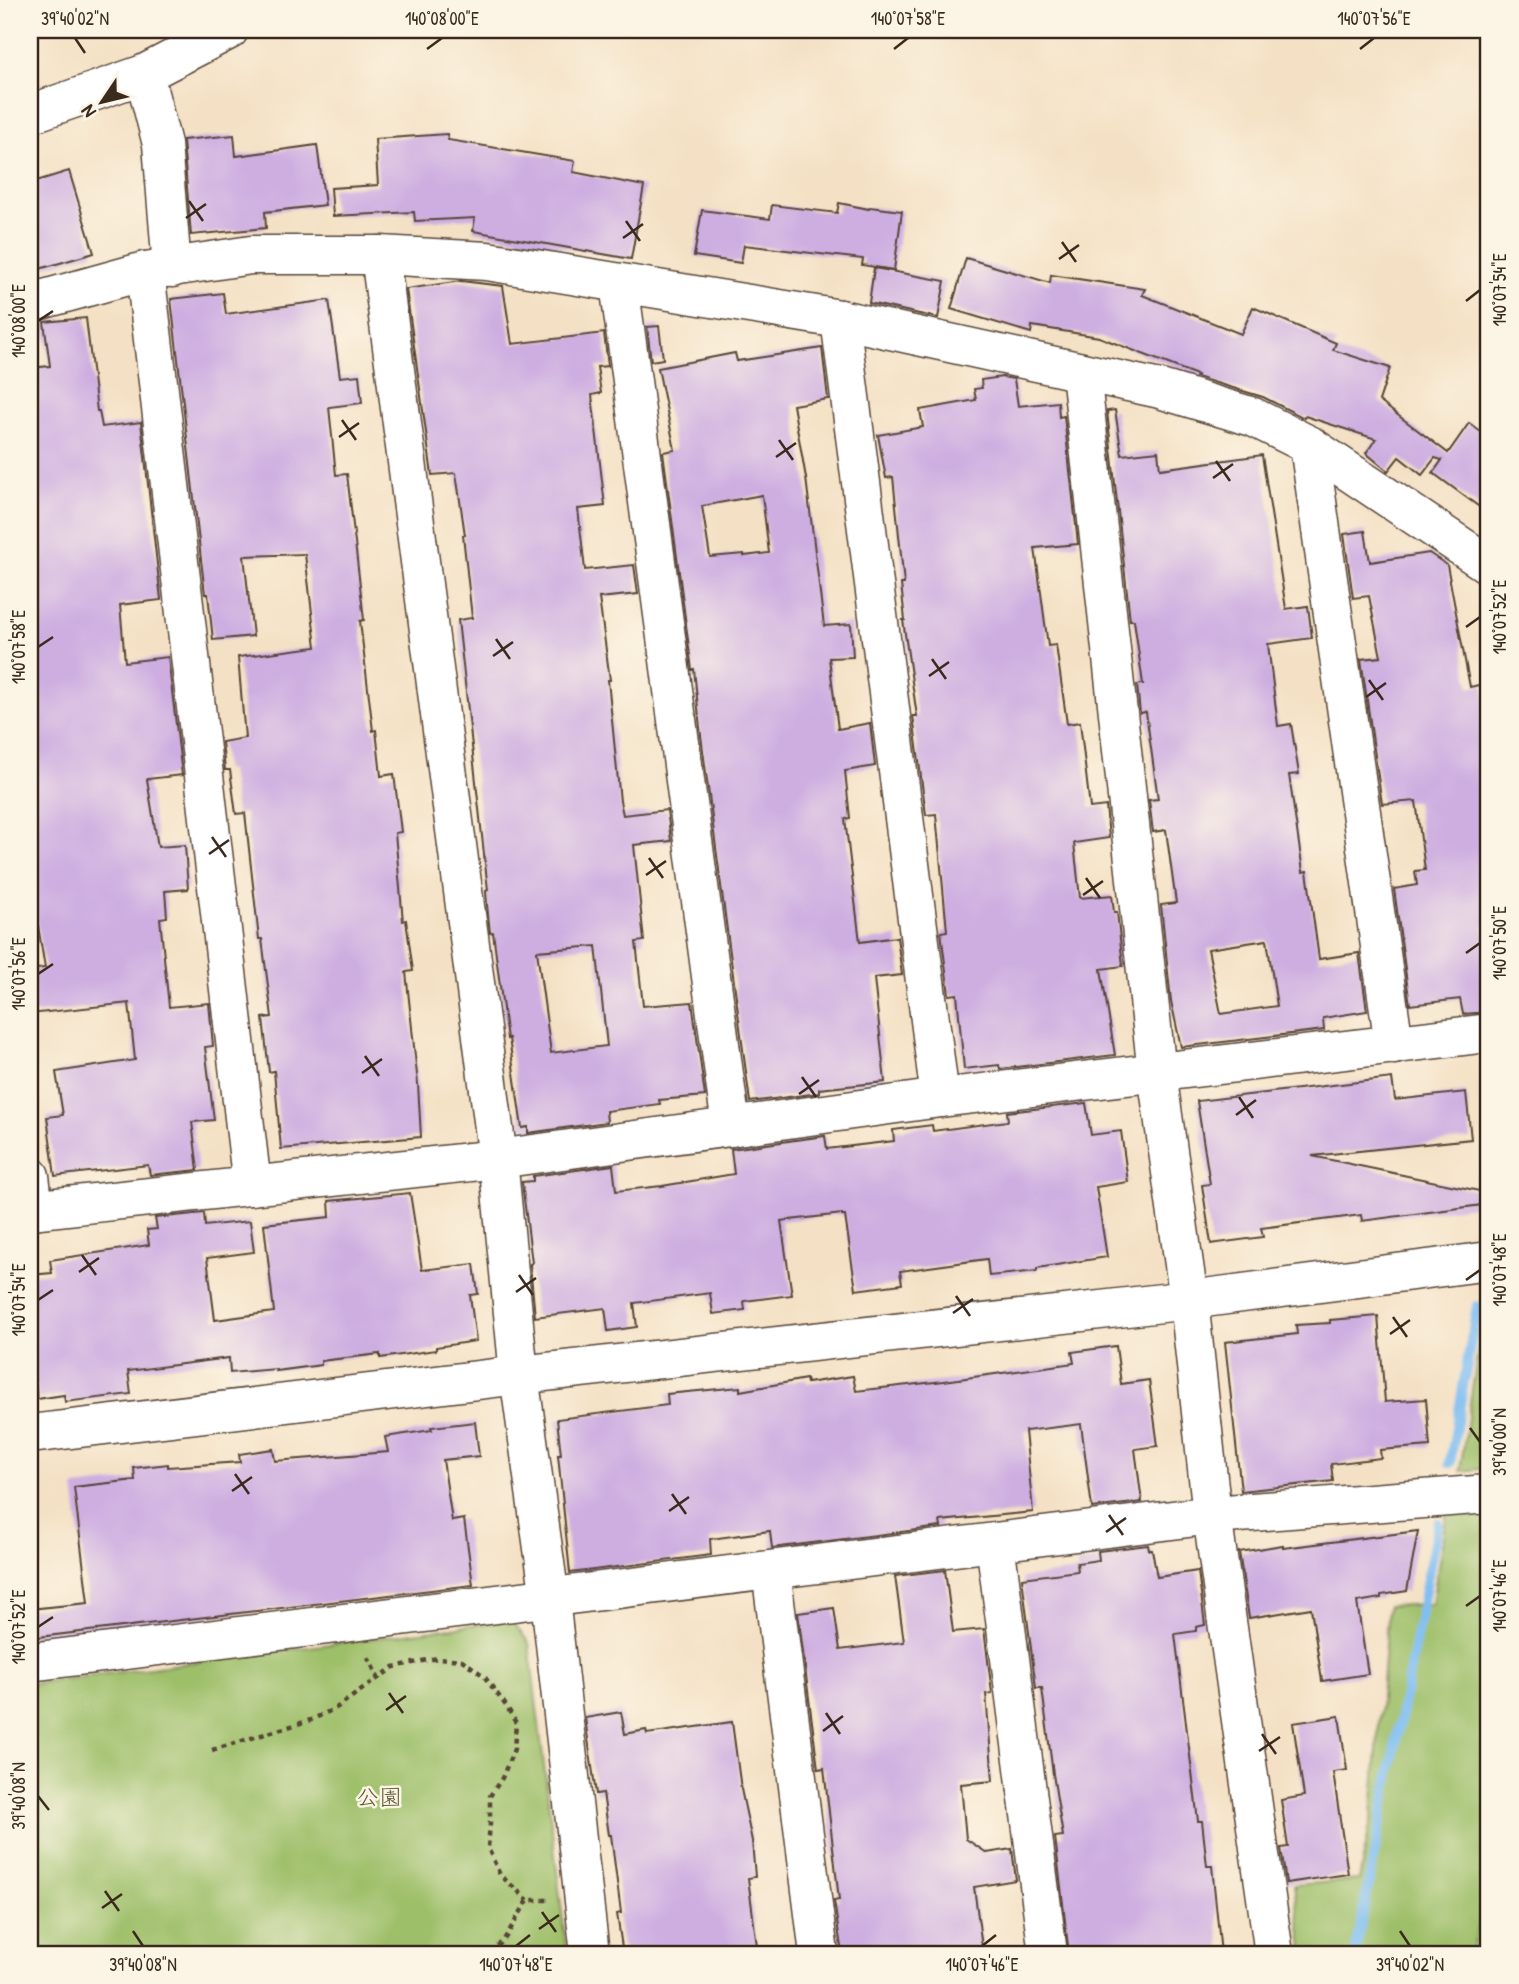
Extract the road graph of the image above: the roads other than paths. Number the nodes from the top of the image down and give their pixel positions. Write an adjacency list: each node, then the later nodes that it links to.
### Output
1 (229, 30): 2 (street)
2 (144, 74): 3 (street); 5 (street)
3 (30, 114)
4 (380, 255): 5 (street); 6 (street); 17 (street)
5 (159, 269): 7 (street); 18 (street)
6 (619, 283): 8 (street); 16 (street)
7 (30, 303)
8 (841, 319): 9 (street); 15 (street)
9 (1081, 372): 10 (street); 14 (street)
10 (1309, 445): 11 (street); 13 (street)
11 (1489, 565)
12 (1489, 1033): 13 (street)
13 (1394, 1045): 14 (street)
14 (1157, 1073): 15 (street); 21 (street)
15 (940, 1098): 16 (street)
16 (731, 1127): 17 (street)
17 (498, 1160): 18 (street); 22 (street)
18 (252, 1186): 19 (street)
19 (31, 1199)
20 (1489, 1261): 21 (street)
21 (1189, 1300): 22 (street); 25 (street)
22 (519, 1375): 23 (street); 28 (street)
23 (30, 1434)
24 (1489, 1494): 25 (street)
25 (1212, 1515): 26 (street); 33 (street)
26 (995, 1542): 27 (street); 32 (street)
27 (771, 1570): 28 (street); 31 (street)
28 (550, 1598): 29 (street); 30 (street)
29 (30, 1662)
30 (590, 1954)
31 (819, 1954)
32 (1048, 1954)
33 (1274, 1954)

